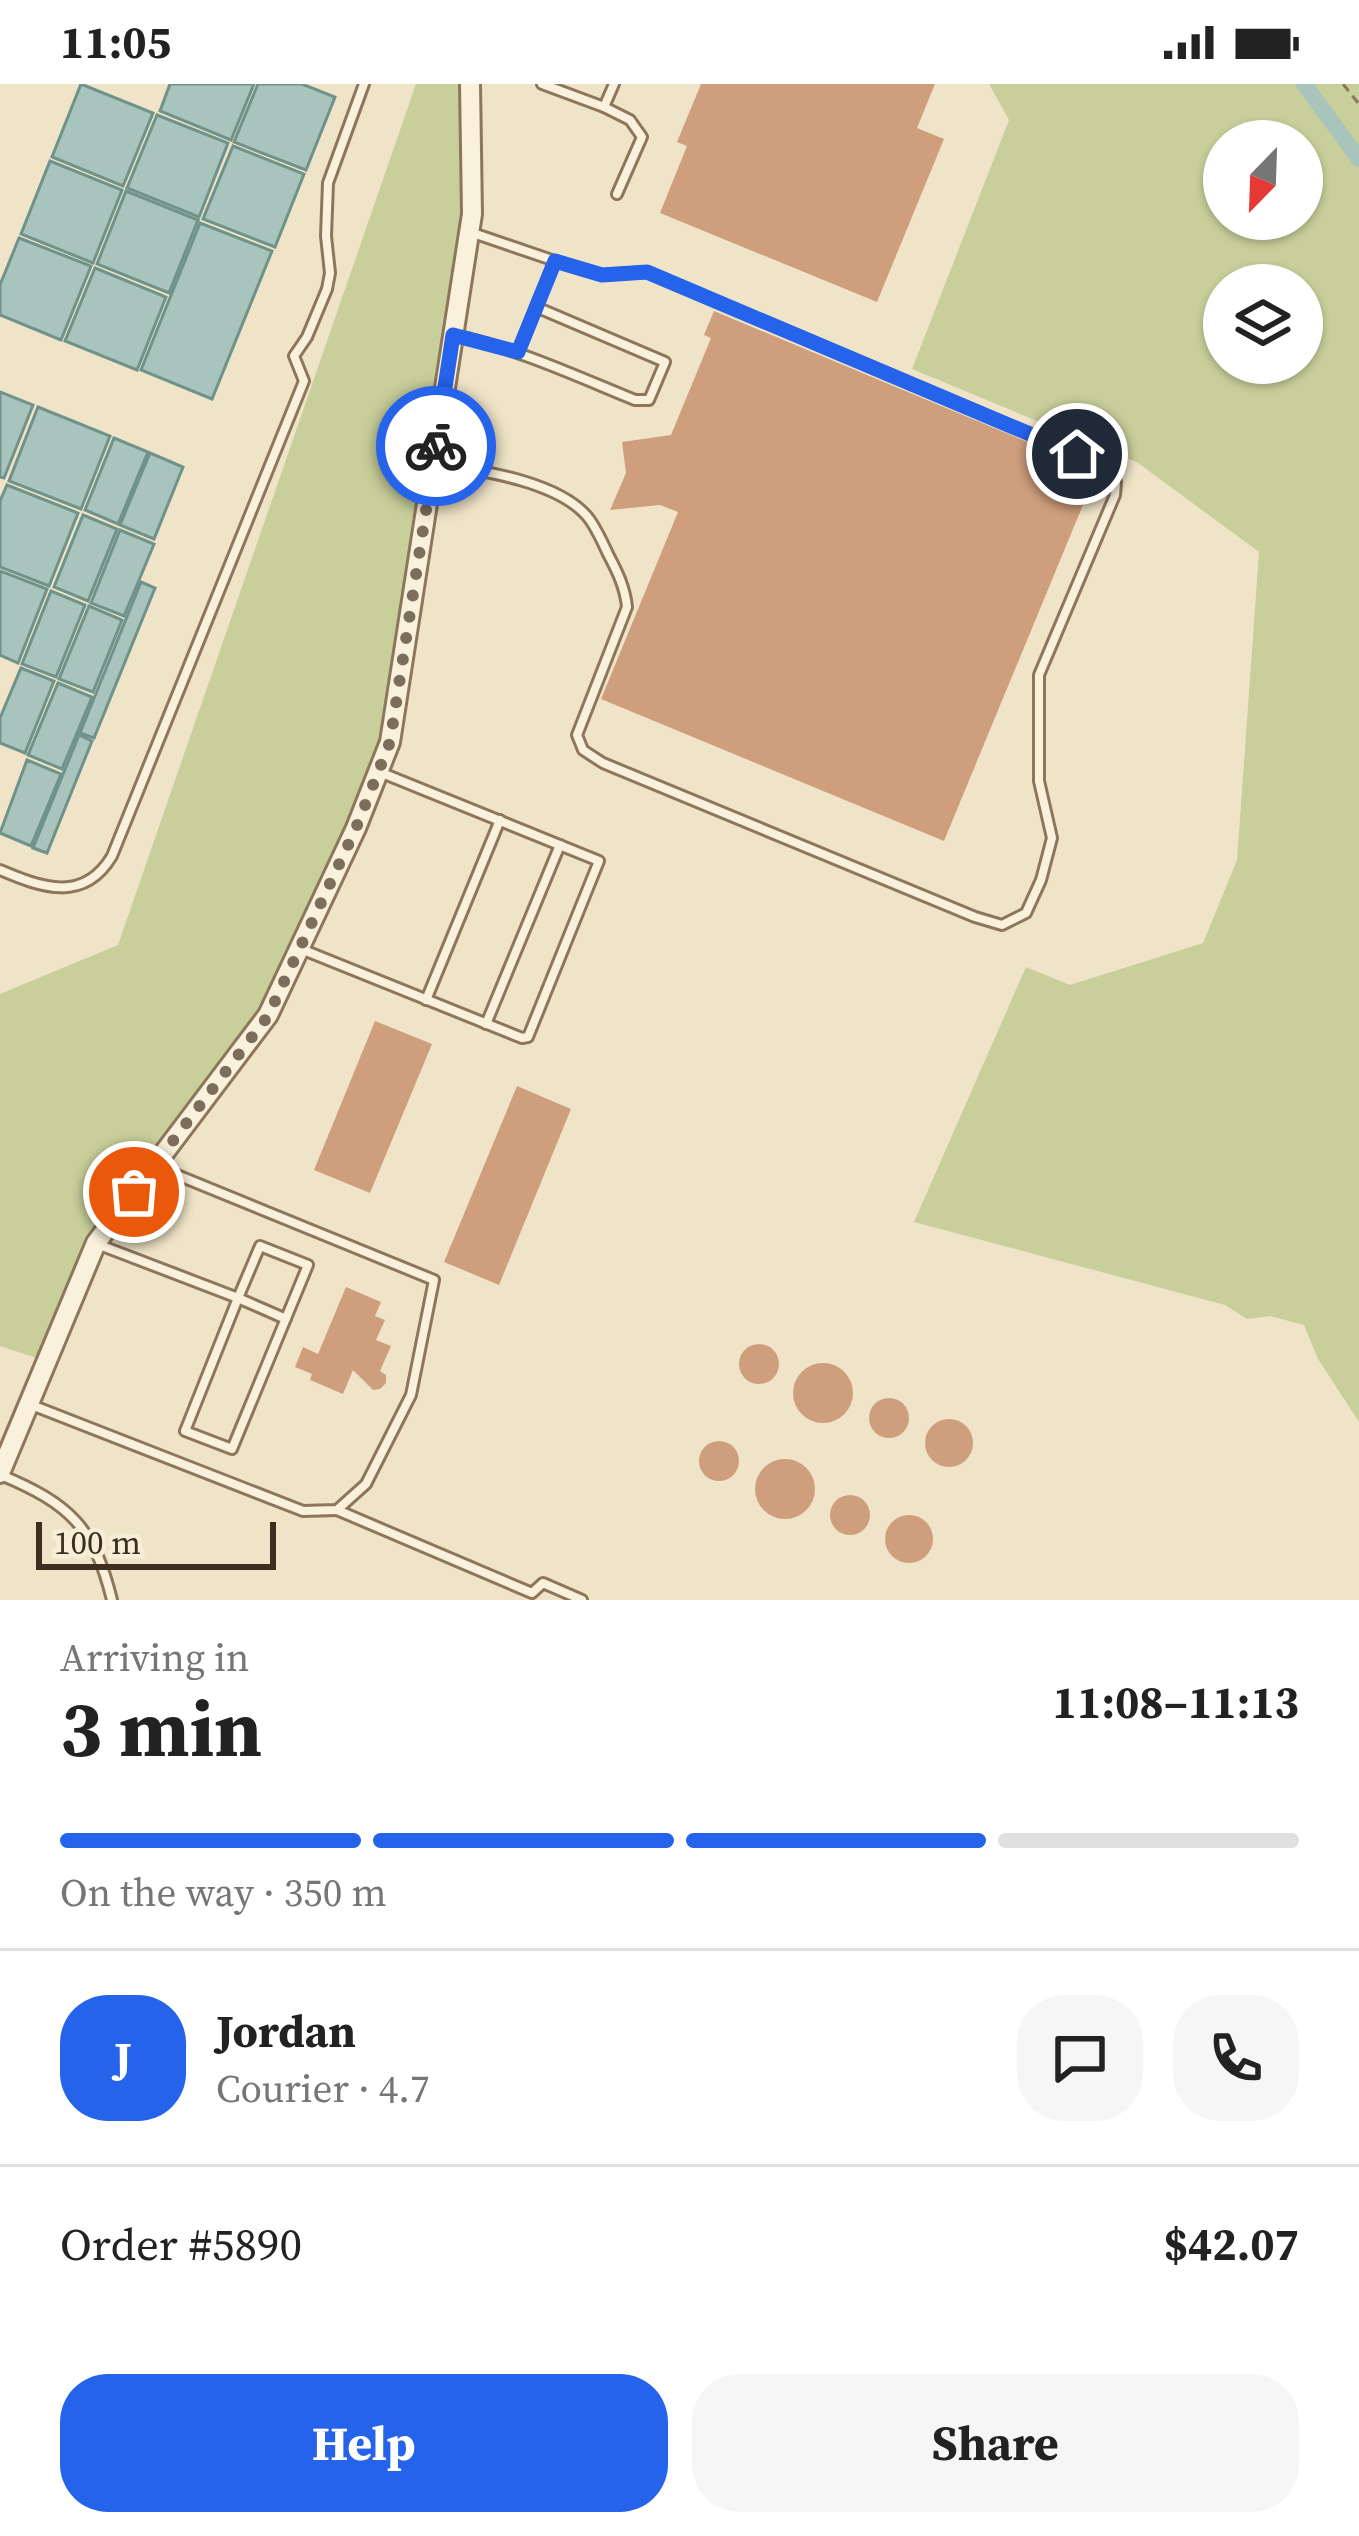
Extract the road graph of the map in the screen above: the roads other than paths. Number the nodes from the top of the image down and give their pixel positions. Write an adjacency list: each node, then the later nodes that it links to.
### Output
1 (364, 84): 16 (lane)
2 (470, 84): 7 (street)
3 (542, 84): 5 (lane)
4 (614, 84): 5 (lane)
5 (604, 107): 6 (lane)
6 (617, 194)
7 (469, 233): 8 (lane); 10 (street)
8 (555, 261): 9 (lane); 12 (lane)
9 (536, 307): 11 (lane); 11 (lane)
10 (453, 335): 11 (lane); 12 (street)
11 (518, 352)
12 (433, 464): 13 (street)
13 (378, 772): 14 (lane); 17 (street)
14 (500, 820): 15 (lane); 18 (lane)
15 (560, 845): 19 (lane); 19 (lane)
16 (0, 871)
17 (299, 949): 18 (lane); 20 (street)
18 (426, 1000): 19 (lane)
19 (487, 1024)
20 (154, 1166): 21 (street); 26 (lane)
21 (96, 1243): 22 (lane); 24 (street)
22 (238, 1298): 23 (lane); 23 (lane); 23 (lane)
23 (286, 1318)
24 (29, 1404): 25 (street); 26 (lane)
25 (0, 1474): 27 (lane)
26 (337, 1510): 28 (lane)
27 (112, 1600)
28 (582, 1600)

